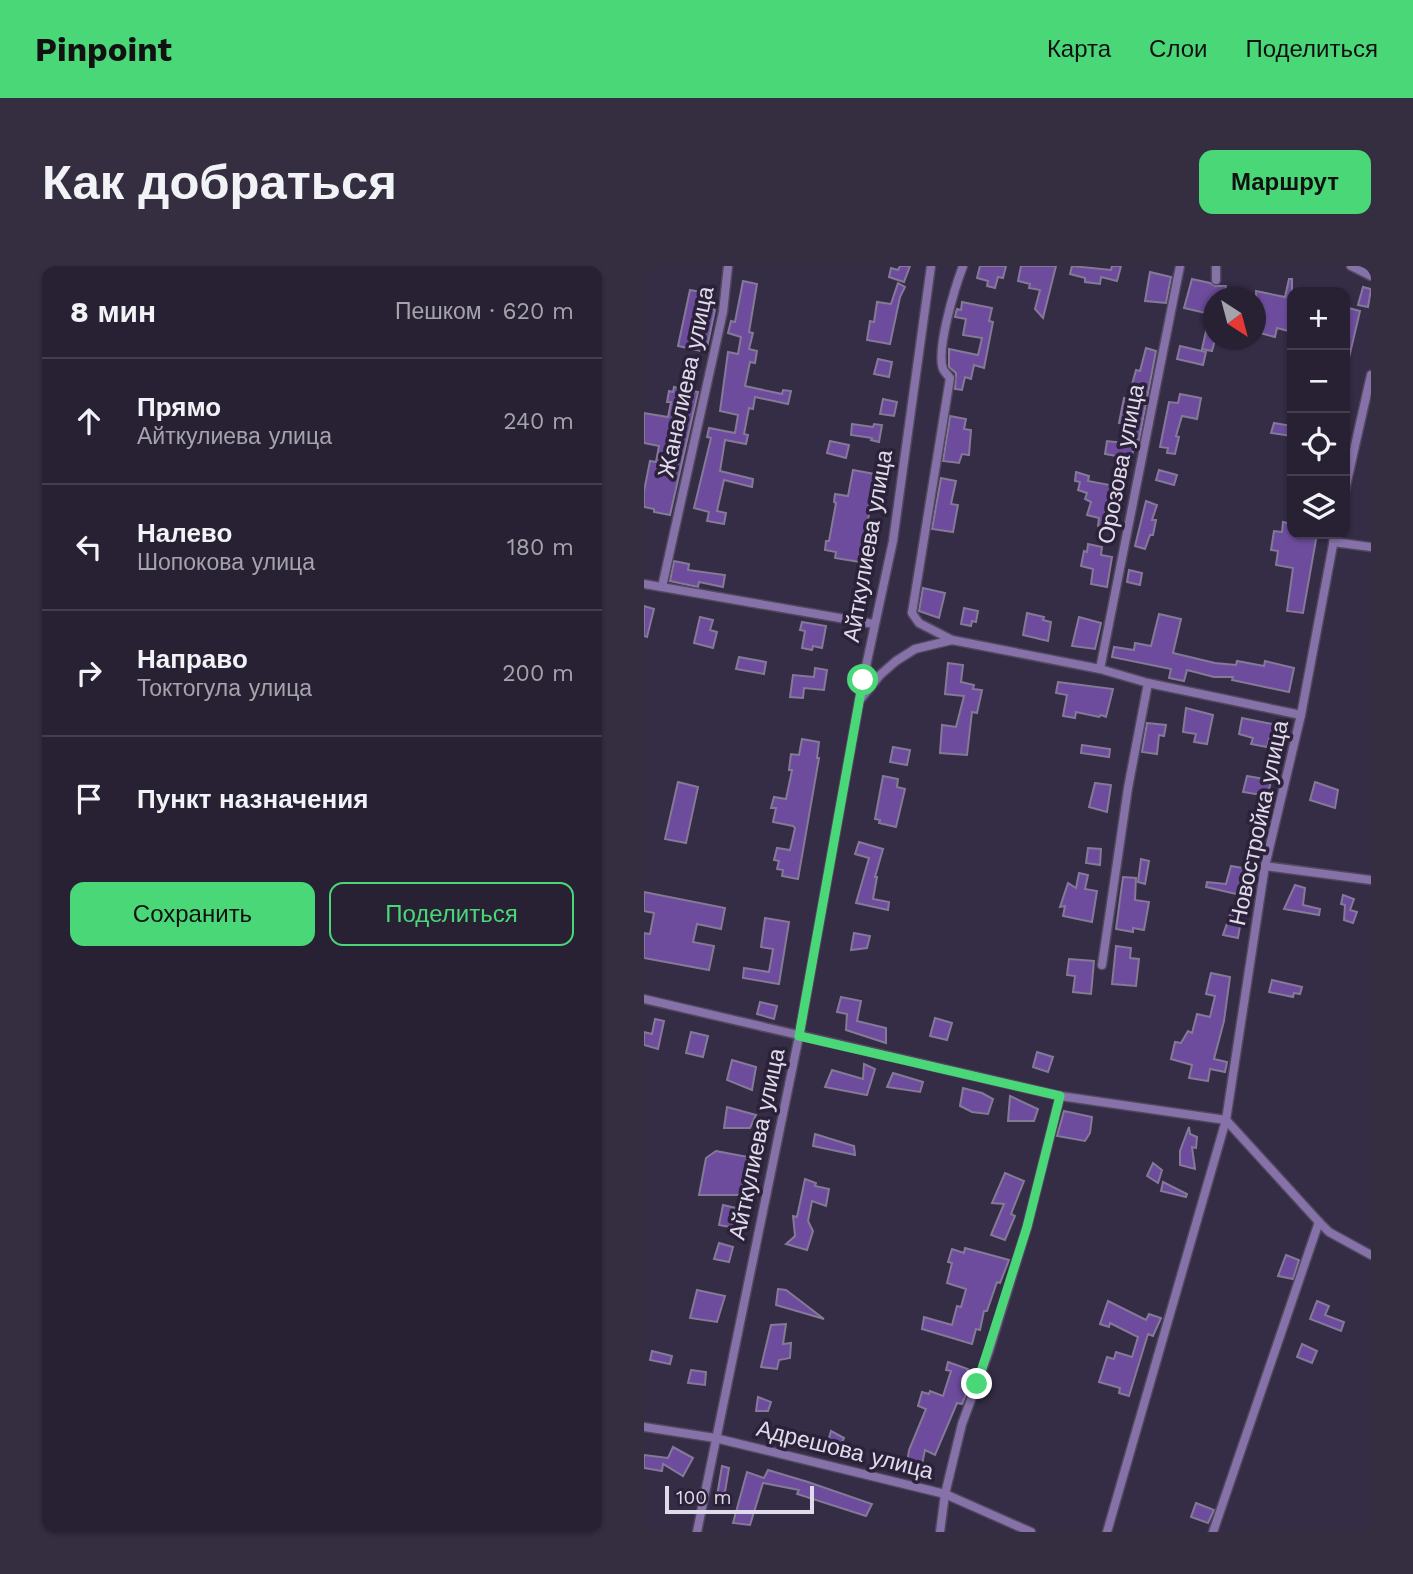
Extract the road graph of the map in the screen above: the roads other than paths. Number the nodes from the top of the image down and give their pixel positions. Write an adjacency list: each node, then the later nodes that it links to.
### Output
1 (728, 266): 15 (street, Жаналиева улица)
2 (931, 266): 16 (street, Айткулиева улица)
3 (963, 266): 17 (street)
4 (1180, 266): 18 (street, Орозова улица)
5 (1216, 266): 8 (street)
6 (1351, 266): 7 (street)
7 (1371, 276)
8 (1216, 280)
9 (1371, 375): 10 (street)
10 (1348, 476)
11 (1334, 539): 21 (street, Новостройка улица)
12 (1338, 539): 13 (street)
13 (1371, 547)
14 (644, 584): 15 (street)
15 (662, 587): 16 (street)
16 (874, 624): 20 (street, Айткулиева улица)
17 (952, 640): 18 (street); 20 (street)
18 (1100, 669): 19 (street)
19 (1148, 683): 21 (street); 24 (street)
20 (859, 702): 26 (street, Айткулиева улица)
21 (1301, 715): 22 (street, Новостройка улица)
22 (1265, 866): 23 (street); 28 (street, Новостройка улица)
23 (1371, 880)
24 (1102, 965)
25 (644, 999): 26 (street)
26 (799, 1036): 27 (street); 32 (street, Айткулиева улица)
27 (1060, 1096): 28 (street); 33 (street)
28 (1226, 1121): 29 (street); 37 (street, Новостройка улица)
29 (1319, 1222): 30 (street); 38 (street)
30 (1371, 1255)
31 (644, 1427): 32 (street, Адрешова улица)
32 (715, 1438): 33 (street, Адрешова улица); 34 (street, Айткулиева улица)
33 (946, 1494): 35 (street); 36 (street, Адрешова улица)
34 (697, 1532)
35 (940, 1532)
36 (1031, 1532)
37 (1107, 1532)
38 (1213, 1532)

